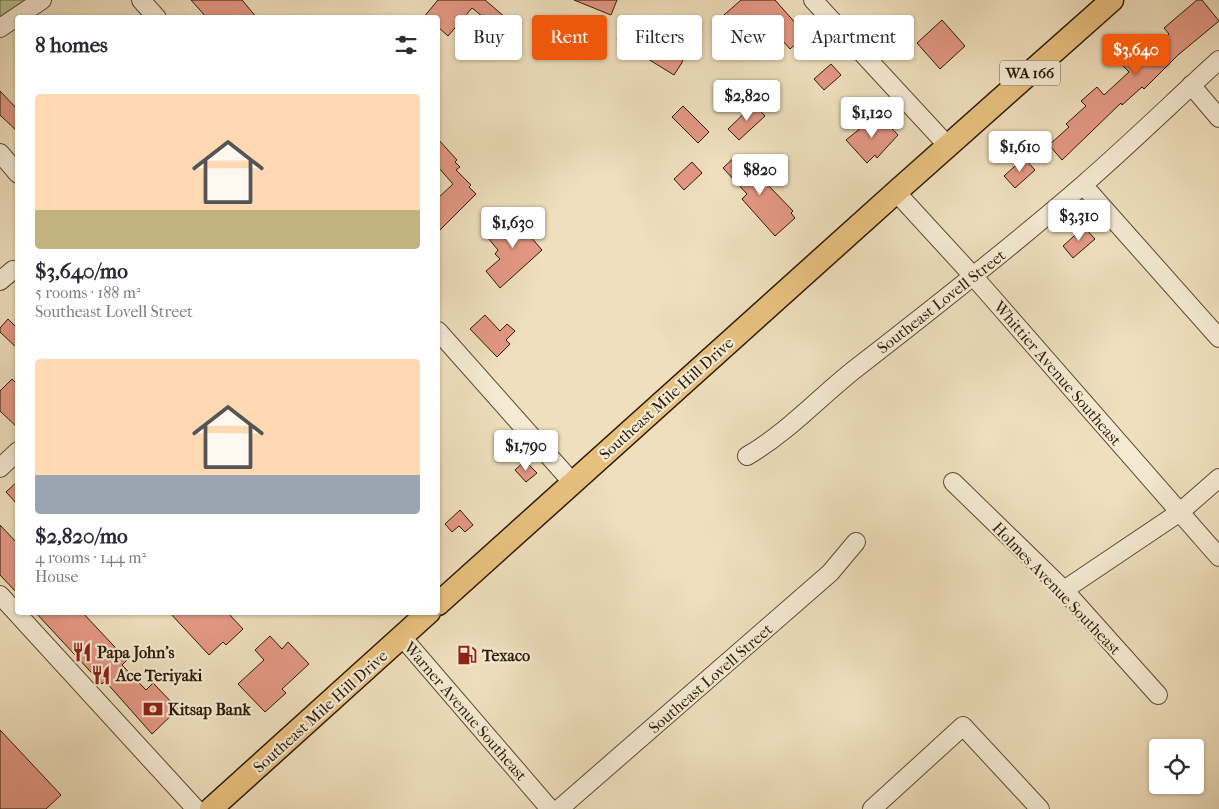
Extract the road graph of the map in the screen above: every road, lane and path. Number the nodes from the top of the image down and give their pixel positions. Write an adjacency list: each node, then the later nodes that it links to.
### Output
1 (42, 0): 5 (street)
2 (141, 0): 6 (street)
3 (813, 0): 12 (street)
4 (1112, 0): 12 (main road, WA 166)
5 (20, 15)
6 (154, 15)
7 (15, 18): 8 (street)
8 (0, 28)
9 (1219, 60): 10 (street, Southeast Lovell Street)
10 (1192, 85): 11 (street); 15 (street, Southeast Lovell Street)
11 (1219, 118)
12 (948, 146): 16 (main road, WA 166)
13 (0, 153): 14 (street)
14 (15, 170)
15 (1083, 185): 17 (street, Southeast Lovell Street); 19 (street)
16 (896, 192): 17 (street, Whittier Avenue Southeast); 24 (main road, Southeast Mile Hill Drive)
17 (974, 276): 21 (street, Southeast Lovell Street); 26 (street, Whittier Avenue Southeast)
18 (440, 333): 24 (street)
19 (1219, 338)
20 (15, 454): 22 (street)
21 (748, 456)
22 (0, 468)
23 (1219, 478): 26 (street)
24 (572, 482): 31 (main road, Southeast Mile Hill Drive)
25 (953, 482): 29 (street, Holmes Avenue Southeast)
26 (1180, 512): 28 (street, Whittier Avenue Southeast); 29 (street)
27 (856, 542): 40 (street, Southeast Lovell Street)
28 (1219, 557)
29 (1064, 590): 36 (street, Holmes Avenue Southeast)
30 (0, 595): 32 (street)
31 (440, 602)
32 (15, 611)
33 (18, 615): 37 (street)
34 (426, 615): 35 (main road, Southeast Mile Hill Drive)
35 (402, 637): 38 (main road, Southeast Mile Hill Drive); 39 (street, Warner Avenue Southeast)
36 (1158, 696)
37 (196, 809)
38 (211, 809)
39 (550, 809)
40 (558, 809)
41 (872, 809): 42 (street)
42 (1040, 809)

